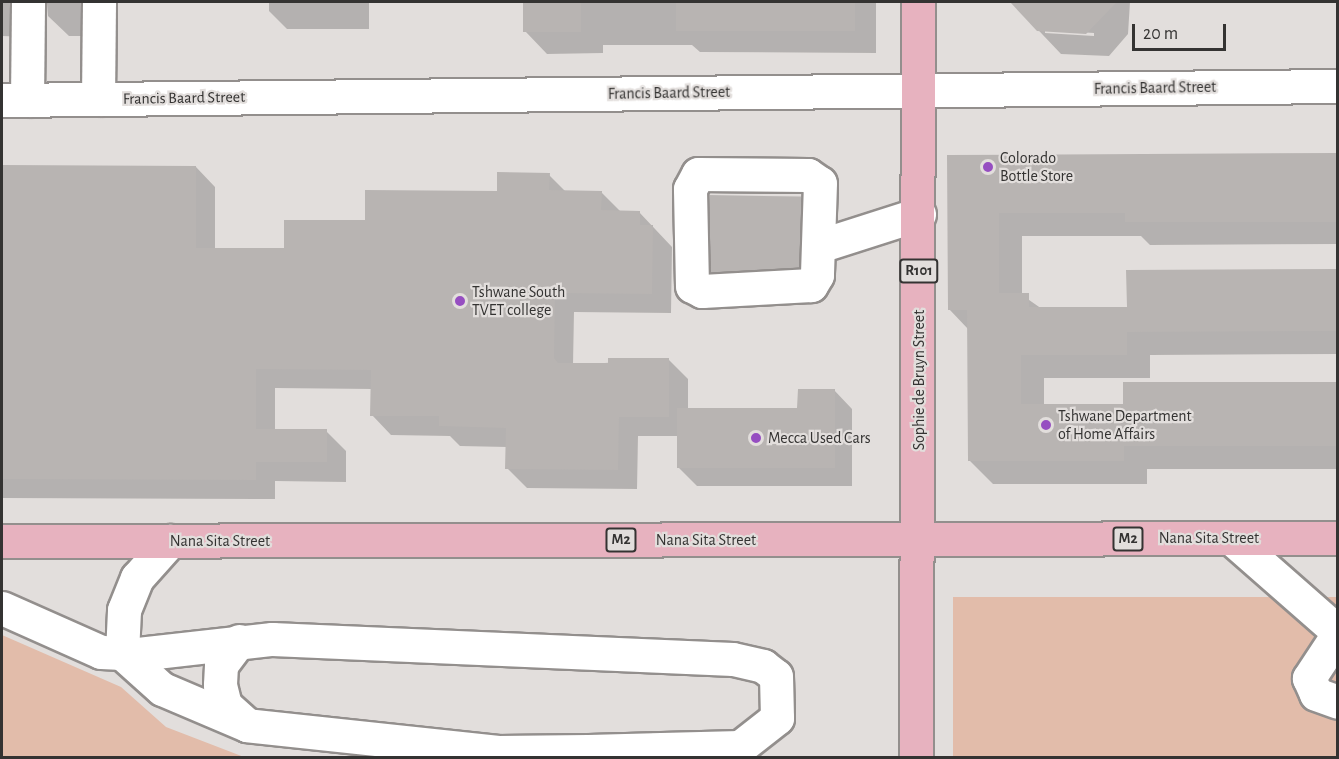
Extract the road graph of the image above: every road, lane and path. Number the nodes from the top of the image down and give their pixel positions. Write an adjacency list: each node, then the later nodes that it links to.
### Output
1 (28, 2): 7 (street)
2 (99, 2): 6 (street)
3 (918, 2): 5 (main road, Sophie de Bruyn Street / R101)
4 (1338, 86): 5 (street, Francis Baard Street)
5 (919, 90): 6 (street, Francis Baard Street); 8 (main road, Sophie de Bruyn Street / R101)
6 (98, 99): 7 (street, Francis Baard Street)
7 (9, 102)
8 (919, 214): 9 (street); 12 (main road, Sophie de Bruyn Street / R101)
9 (819, 246): 9 (street)
10 (1338, 537): 11 (main road, Nana Sita Street / M2)
11 (1231, 538): 12 (main road, Nana Sita Street / M2); 16 (street)
12 (919, 540): 13 (main road, Nana Sita Street / M2); 23 (main road, Sophie de Bruyn Street / R101)
13 (170, 541): 14 (main road, Nana Sita Street / M2); 18 (street)
14 (2, 542)
15 (2, 608): 18 (street)
16 (1333, 625): 19 (street)
17 (239, 641): 18 (street); 20 (street); 22 (street)
18 (122, 653): 20 (street)
19 (1338, 702)
20 (247, 725): 21 (street)
21 (585, 754): 22 (street)
22 (686, 754)
23 (916, 758)

